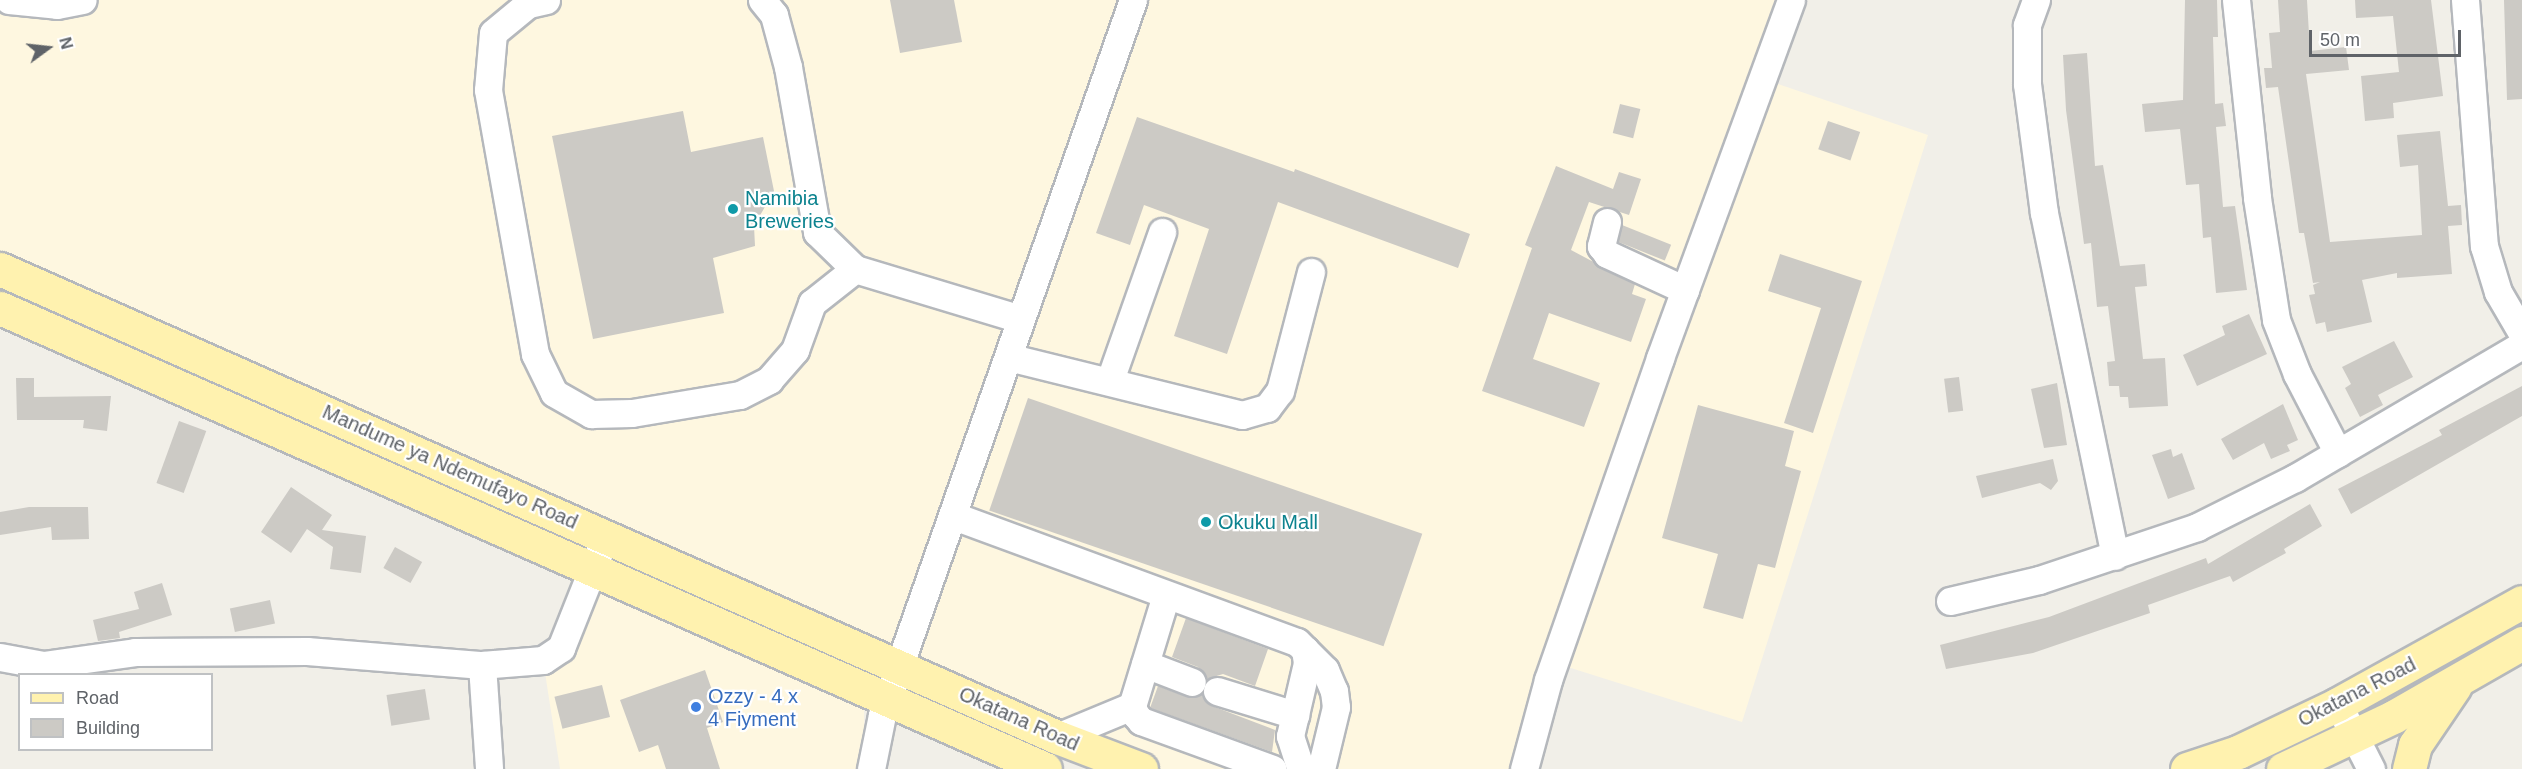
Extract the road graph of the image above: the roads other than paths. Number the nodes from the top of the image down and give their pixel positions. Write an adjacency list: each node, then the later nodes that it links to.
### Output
1 (9, 0): 10 (street)
2 (83, 0): 10 (street)
3 (546, 0): 14 (street)
4 (762, 0): 14 (street)
5 (1132, 0): 18 (street)
6 (1791, 0): 16 (street)
7 (2036, 0): 26 (street)
8 (2236, 0): 23 (street)
9 (2465, 0): 19 (street)
10 (56, 3)
11 (1607, 222): 16 (street)
12 (1162, 232): 22 (street)
13 (0, 269): 25 (main road, Mandume ya Ndemufayo Road)
14 (855, 269): 18 (street)
15 (1311, 272): 22 (street)
16 (1685, 290): 51 (street)
17 (0, 308): 27 (main road, Mandume ya Ndemufayo Road)
18 (1021, 319): 21 (street)
19 (2522, 333)
20 (2522, 345): 23 (street)
21 (1008, 357): 22 (street); 24 (street)
22 (1110, 380)
23 (2338, 453): 26 (street)
24 (954, 516): 28 (street); 34 (street)
25 (606, 535): 27 (street); 34 (main road, Mandume ya Ndemufayo Road)
26 (2115, 556): 29 (street)
27 (591, 568): 36 (street); 38 (main road, Mandume ya Ndemufayo Road)
28 (1166, 595): 32 (street); 35 (street)
29 (1950, 601)
30 (2522, 602): 39 (main road, Okatana Road)
31 (2522, 643): 37 (main road, Okatana Road)
32 (1305, 650): 41 (street); 50 (street)
33 (0, 657): 36 (street)
34 (899, 664): 38 (street); 43 (main road, Okatana Road)
35 (1145, 664): 40 (street); 41 (street)
36 (482, 665): 44 (street)
37 (2462, 677): 42 (main road, Okatana Road); 55 (main road)
38 (890, 701): 45 (street); 46 (main road, Okatana Road)
39 (2338, 704): 42 (street); 52 (main road, Okatana Road)
40 (1132, 706): 43 (street); 48 (street)
41 (1295, 715): 49 (street)
42 (2354, 736): 53 (main road, Okatana Road); 54 (street)
43 (1057, 737): 47 (main road, Okatana Road)
44 (489, 769)
45 (871, 769)
46 (1045, 769)
47 (1141, 769)
48 (1273, 769)
49 (1301, 769)
50 (1321, 769)
51 (1524, 769)
52 (2187, 769)
53 (2283, 769)
54 (2371, 769)
55 (2409, 769)

